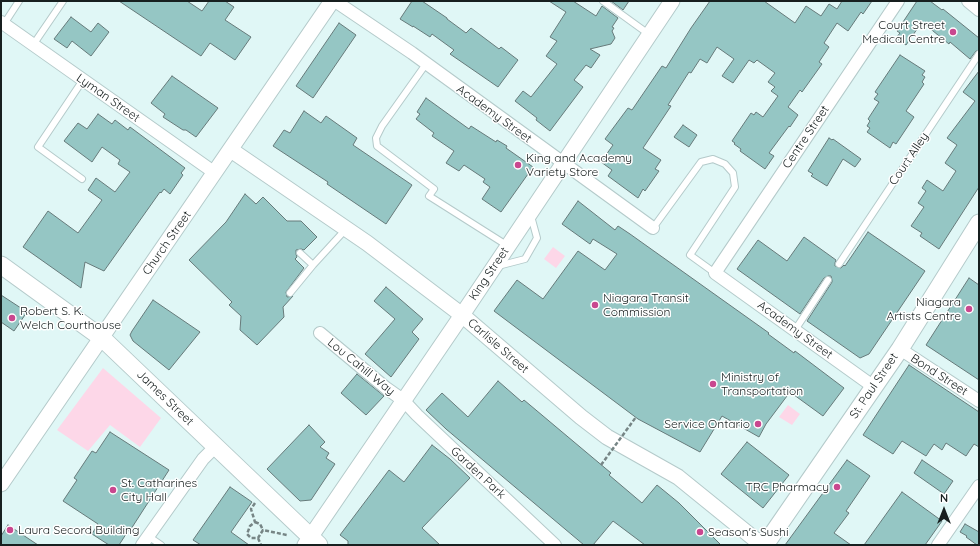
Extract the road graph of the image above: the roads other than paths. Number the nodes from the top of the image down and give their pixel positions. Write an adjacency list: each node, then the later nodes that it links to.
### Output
1 (19, 1): 10 (lane)
2 (63, 1): 12 (lane)
3 (332, 1): 16 (street, Church Street)
4 (335, 1): 14 (street, Academy Street)
5 (603, 1): 11 (lane)
6 (672, 1): 11 (street, King Street)
7 (898, 1): 30 (street, Centre Street)
8 (968, 1): 9 (street)
9 (979, 10)
10 (3, 23): 12 (street, Lyman Street)
11 (650, 35): 17 (street, King Street)
12 (33, 45): 15 (street, Lyman Street)
13 (979, 54): 26 (lane, Court Alley)
14 (426, 64): 17 (street, Academy Street); 24 (lane)
15 (83, 80): 18 (street, Lyman Street); 19 (lane)
16 (231, 150): 18 (street, Church Street); 23 (street, Carlisle Street)
17 (562, 164): 20 (street, King Street); 22 (street, Academy Street)
18 (215, 172): 36 (street, Church Street)
19 (82, 179)
20 (530, 212): 24 (street, King Street); 29 (lane)
21 (979, 223): 37 (main road, St. Paul Street)
22 (653, 228): 30 (lane)
23 (346, 229): 28 (lane); 33 (street, Carlisle Street)
24 (508, 246): 29 (street, King Street)
25 (300, 254): 28 (lane)
26 (839, 264)
27 (1, 265): 36 (main road, James Street)
28 (313, 265): 32 (lane)
29 (493, 268): 33 (street, King Street)
30 (715, 273): 34 (street, Academy Street)
31 (828, 280): 34 (lane)
32 (290, 293)
33 (462, 315): 39 (street, King Street); 48 (street, Carlisle Street)
34 (795, 330): 38 (street, Academy Street)
35 (320, 333): 39 (street, Lou Cahill Way)
36 (102, 338): 41 (main road, James Street); 42 (street, Church Street)
37 (900, 349): 38 (main road, St. Paul Street); 40 (street, Bond Street)
38 (874, 386): 48 (main road, St. Paul Street)
39 (403, 400): 45 (street, King Street); 47 (street, Garden Park)
40 (979, 401)
41 (216, 446): 44 (street); 45 (main road, James Street)
42 (1, 484)
43 (979, 486): 49 (street)
44 (145, 541): 46 (lane)
45 (311, 542)
46 (161, 545)
47 (555, 545)
48 (764, 545)
49 (938, 545)

